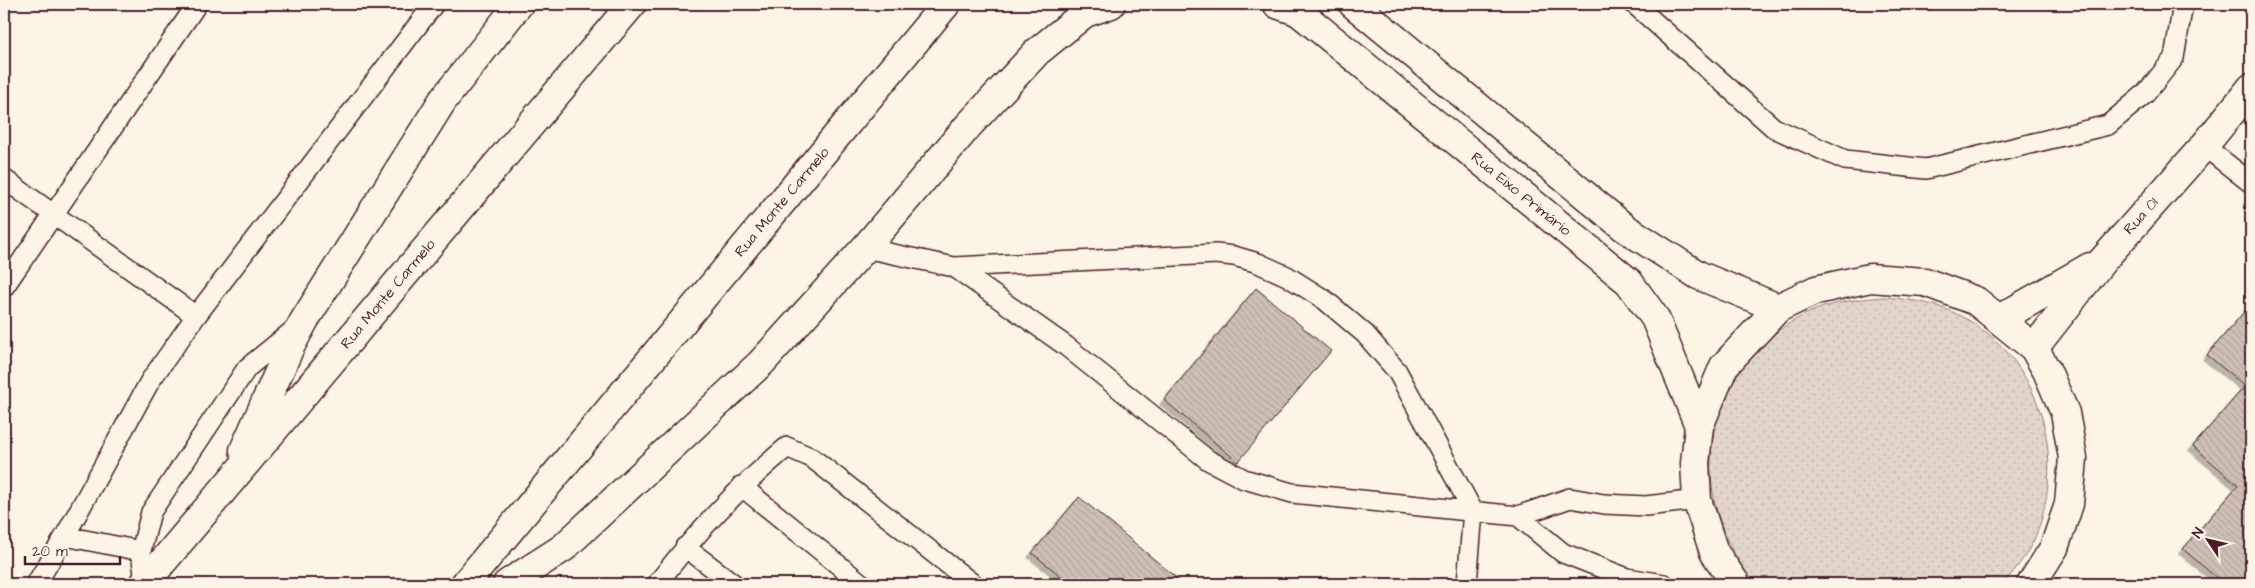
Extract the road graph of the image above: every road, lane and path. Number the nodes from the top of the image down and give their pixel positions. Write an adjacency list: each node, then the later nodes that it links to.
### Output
1 (197, 4): 15 (lane)
2 (434, 4): 21 (lane)
3 (519, 4): 23 (main road)
4 (632, 4): 26 (main road, Rua Monte Carmelo)
5 (946, 4): 36 (main road, Rua Monte Carmelo)
6 (1111, 4): 16 (main road)
7 (1353, 4): 20 (main road)
8 (1634, 4): 9 (lane)
9 (2184, 4)
10 (1288, 6): 25 (main road, Rua Eixo Primário)
11 (2251, 88): 12 (main road, Rua 01)
12 (2204, 146): 14 (lane); 17 (main road, Rua 01)
13 (4, 179): 15 (lane)
14 (2251, 183)
15 (53, 213): 19 (lane); 21 (lane)
16 (865, 248): 18 (lane); 37 (main road)
17 (2102, 260): 22 (main road); 24 (main road, Rua 01)
18 (954, 267): 29 (lane); 29 (lane)
19 (4, 287)
20 (1778, 308): 22 (main road); 25 (main road)
21 (196, 316): 31 (lane)
22 (1999, 319): 24 (main road)
23 (304, 321): 26 (main road); 33 (lane)
24 (2034, 348): 45 (main road)
25 (1699, 426): 28 (main road)
26 (231, 479): 34 (main road, Rua Monte Carmelo)
27 (741, 486): 32 (lane); 40 (lane); 41 (lane)
28 (1697, 500): 30 (lane); 44 (main road)
29 (1473, 511): 30 (lane); 42 (lane)
30 (1518, 516): 43 (lane)
31 (64, 536): 33 (lane); 35 (lane)
32 (685, 546): 38 (lane); 39 (lane)
33 (141, 551): 34 (lane)
34 (145, 583)
35 (36, 584)
36 (465, 584)
37 (506, 584)
38 (657, 584)
39 (734, 584)
40 (862, 584)
41 (973, 584)
42 (1467, 584)
43 (1664, 584)
44 (1736, 584)
45 (2031, 584)

